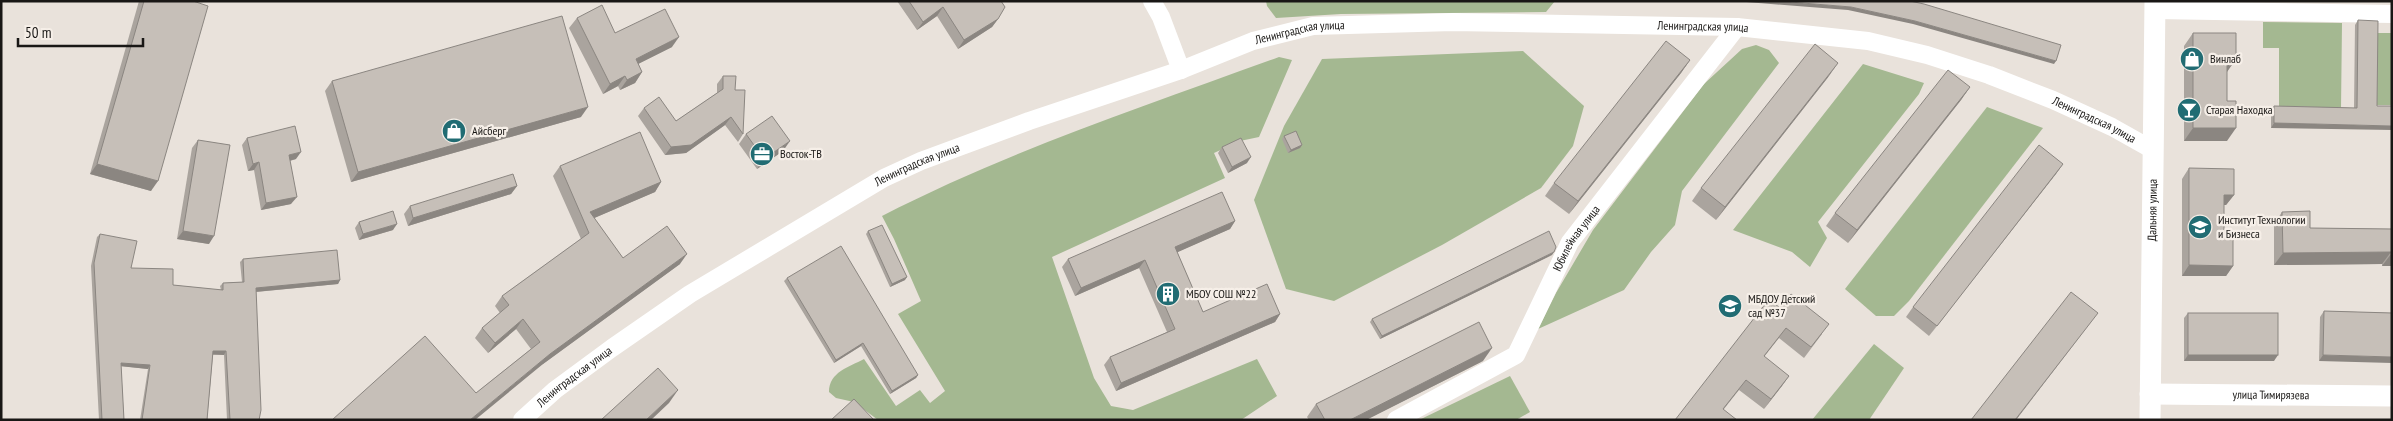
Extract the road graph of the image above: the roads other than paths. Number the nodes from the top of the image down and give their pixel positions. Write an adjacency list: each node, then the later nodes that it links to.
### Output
1 (1152, 1): 5 (street)
2 (2155, 6): 3 (street); 6 (main road, Дальняя улица)
3 (2392, 14)
4 (1737, 28): 5 (street, Ленинградская улица); 6 (street, Ленинградская улица); 10 (street, Юбилейная улица)
5 (1181, 70): 9 (street, Ленинградская улица)
6 (2153, 150): 7 (main road, Дальняя улица)
7 (2150, 394): 8 (main road, улица Тимирязева); 11 (main road, Дальняя улица)
8 (2392, 396)
9 (522, 420)
10 (1396, 420)
11 (2150, 420)

